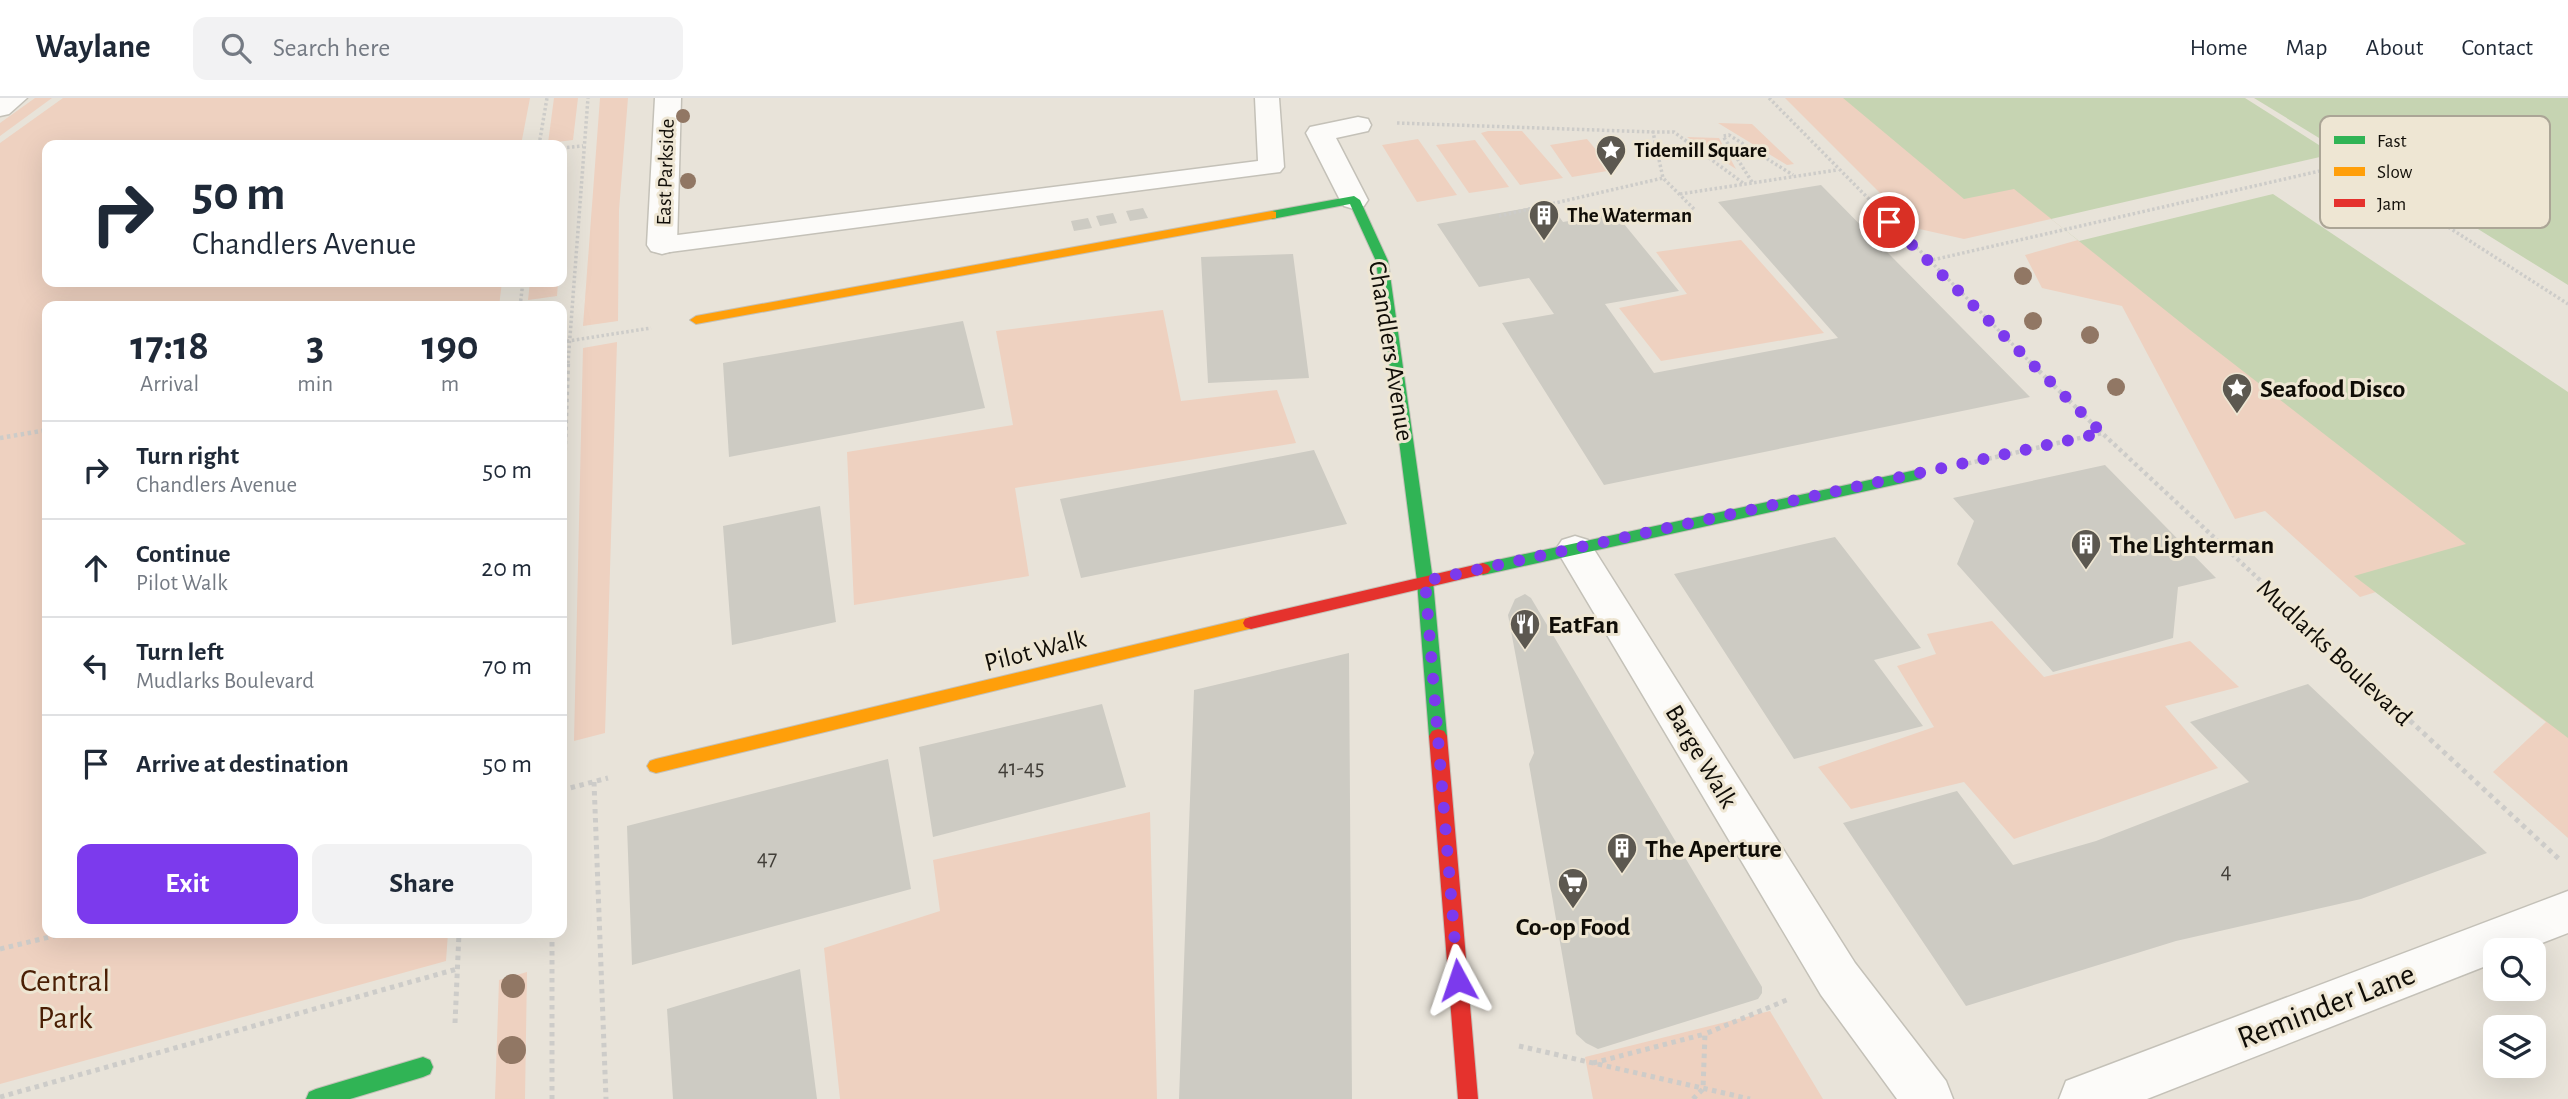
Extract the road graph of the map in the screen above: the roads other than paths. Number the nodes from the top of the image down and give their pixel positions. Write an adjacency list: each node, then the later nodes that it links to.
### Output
1 (14, 98): 4 (street)
2 (668, 98): 7 (street, East Parkside)
3 (1267, 98): 7 (lane)
4 (0, 108)
5 (1358, 125): 6 (street, Chandlers Avenue)
6 (1354, 200): 8 (street); 11 (street, Chandlers Avenue)
7 (662, 245)
8 (696, 320)
9 (1916, 475): 10 (street)
10 (1575, 549): 11 (street); 17 (street, Barge Walk)
11 (1425, 581): 12 (street, Pilot Walk); 16 (street, Chandlers Avenue)
12 (656, 766)
13 (2568, 912): 18 (street, Reminder Lane)
14 (423, 1067): 15 (street)
15 (316, 1099)
16 (1468, 1099)
17 (1927, 1099)
18 (2084, 1099)

